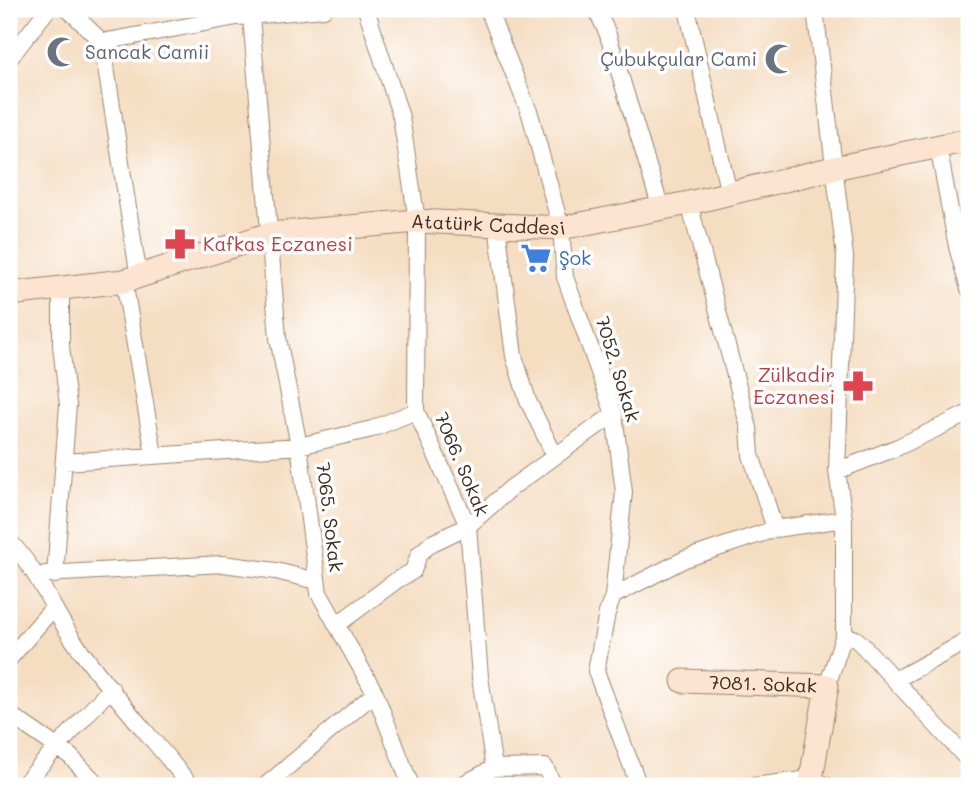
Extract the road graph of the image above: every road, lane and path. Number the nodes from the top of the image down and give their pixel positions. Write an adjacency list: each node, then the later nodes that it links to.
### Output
1 (48, 9): 11 (street)
2 (68, 9): 10 (street)
3 (324, 9): 9 (street)
4 (366, 9): 18 (street, 7066. Sokak)
5 (488, 9): 20 (street, 7052. Sokak)
6 (596, 9): 17 (street)
7 (687, 9): 15 (street)
8 (815, 9): 14 (street)
9 (243, 14): 10 (street); 21 (street, 7065. Sokak)
10 (102, 42): 22 (street)
11 (9, 59)
12 (969, 140): 13 (main road, Atatürk Caddesi)
13 (938, 146): 14 (main road, Atatürk Caddesi); 23 (street)
14 (834, 168): 15 (main road, Atatürk Caddesi); 33 (street)
15 (729, 194): 16 (main road, Atatürk Caddesi)
16 (689, 203): 17 (main road, Atatürk Caddesi); 36 (street)
17 (661, 209): 20 (main road, Atatürk Caddesi)
18 (417, 221): 19 (main road, Atatürk Caddesi); 21 (main road, Atatürk Caddesi); 26 (street, 7066. Sokak)
19 (497, 225): 20 (main road, Atatürk Caddesi); 31 (street)
20 (561, 228): 28 (street, 7052. Sokak)
21 (270, 234): 22 (main road, Atatürk Caddesi); 29 (street, 7065. Sokak)
22 (131, 279): 24 (main road, Atatürk Caddesi); 30 (street)
23 (969, 289)
24 (61, 290): 25 (main road, Atatürk Caddesi); 32 (street)
25 (9, 294)
26 (416, 411): 29 (street); 35 (street, 7066. Sokak)
27 (969, 413): 33 (street)
28 (614, 414): 31 (street); 41 (street, 7052. Sokak)
29 (299, 446): 30 (street); 40 (street, 7065. Sokak)
30 (154, 455): 32 (street)
31 (555, 456): 35 (street)
32 (64, 462): 39 (street)
33 (837, 471): 34 (street)
34 (844, 519): 36 (street); 44 (street)
35 (468, 526): 43 (street); 55 (street, 7066. Sokak)
36 (775, 529): 41 (street)
37 (9, 541): 38 (street)
38 (36, 574): 39 (street); 42 (street)
39 (55, 575): 40 (street)
40 (317, 582): 43 (street, 7065. Sokak)
41 (614, 596): 64 (street, 7052. Sokak)
42 (53, 608): 46 (street); 50 (street)
43 (338, 624): 51 (street, 7065. Sokak)
44 (844, 635): 47 (street); 49 (street)
45 (969, 640): 47 (street)
46 (9, 659)
47 (895, 680): 54 (street)
48 (683, 681): 49 (main road, 7081. Sokak)
49 (827, 686): 56 (main road, 7081. Sokak)
50 (111, 688): 53 (street); 59 (street)
51 (375, 693): 60 (street); 61 (street, 7065. Sokak)
52 (9, 714): 53 (street)
53 (58, 748): 57 (street); 58 (street)
54 (969, 761)
55 (494, 768): 62 (street); 63 (street)
56 (817, 784): 65 (street)
57 (22, 786)
58 (99, 786)
59 (191, 786)
60 (265, 786)
61 (411, 786)
62 (459, 786)
63 (554, 786)
64 (639, 786)
65 (753, 786)

